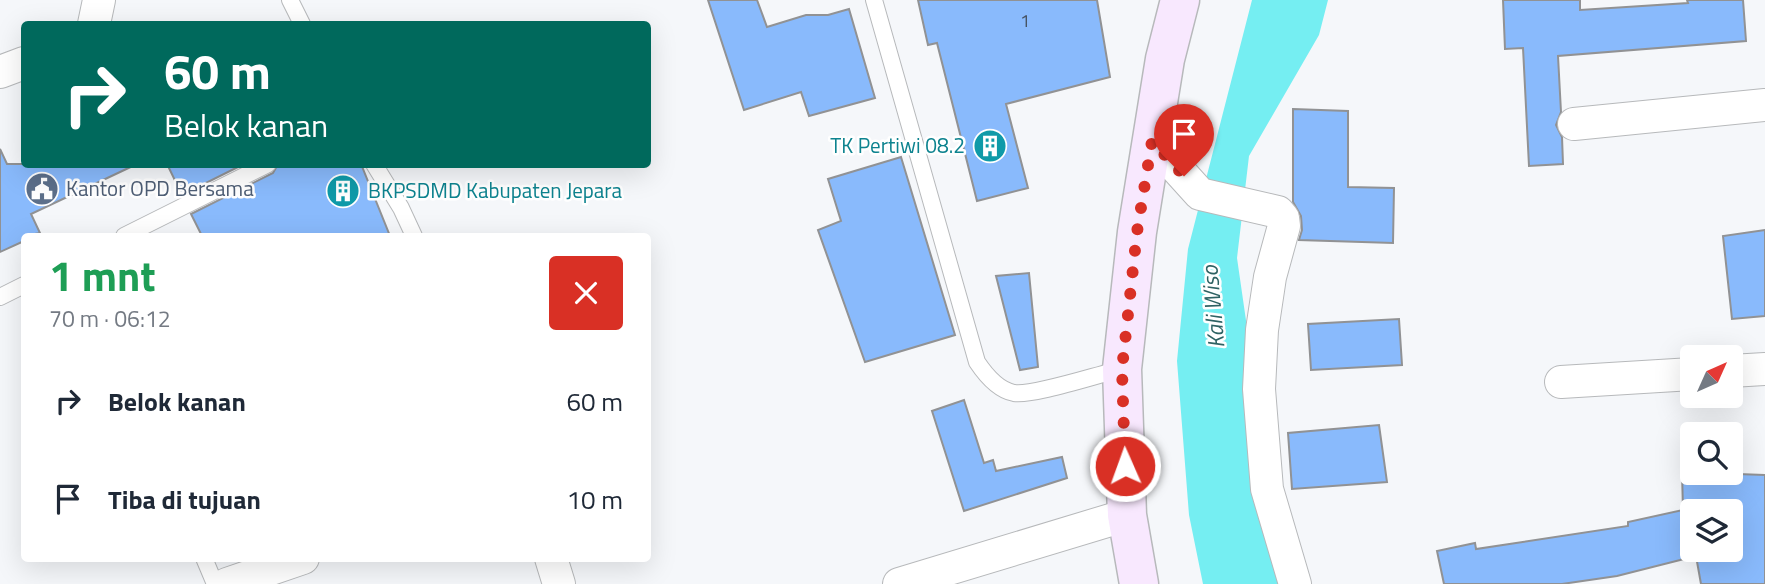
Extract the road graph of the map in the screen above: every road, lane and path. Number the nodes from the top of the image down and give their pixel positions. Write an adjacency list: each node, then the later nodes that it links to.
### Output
1 (99, 0): 5 (street)
2 (290, 0): 6 (lane)
3 (874, 0): 18 (lane)
4 (1180, 0): 11 (street)
5 (94, 21)
6 (300, 21)
7 (21, 64): 8 (street)
8 (0, 72)
9 (1765, 106): 10 (street)
10 (1574, 124)
11 (1152, 141): 18 (street); 33 (street)
12 (260, 168): 14 (lane)
13 (376, 168): 15 (lane)
14 (130, 233)
15 (413, 233)
16 (21, 286): 17 (lane)
17 (0, 297)
18 (1122, 369): 23 (street)
19 (1765, 369): 20 (street)
20 (1743, 370)
21 (1680, 375): 22 (street)
22 (1561, 382)
23 (1126, 515): 31 (street); 32 (street)
24 (206, 562): 28 (lane)
25 (297, 562): 27 (street)
26 (552, 562): 30 (street)
27 (274, 577): 29 (street)
28 (215, 584)
29 (227, 584)
30 (559, 584)
31 (899, 584)
32 (1139, 584)
33 (1295, 584)

